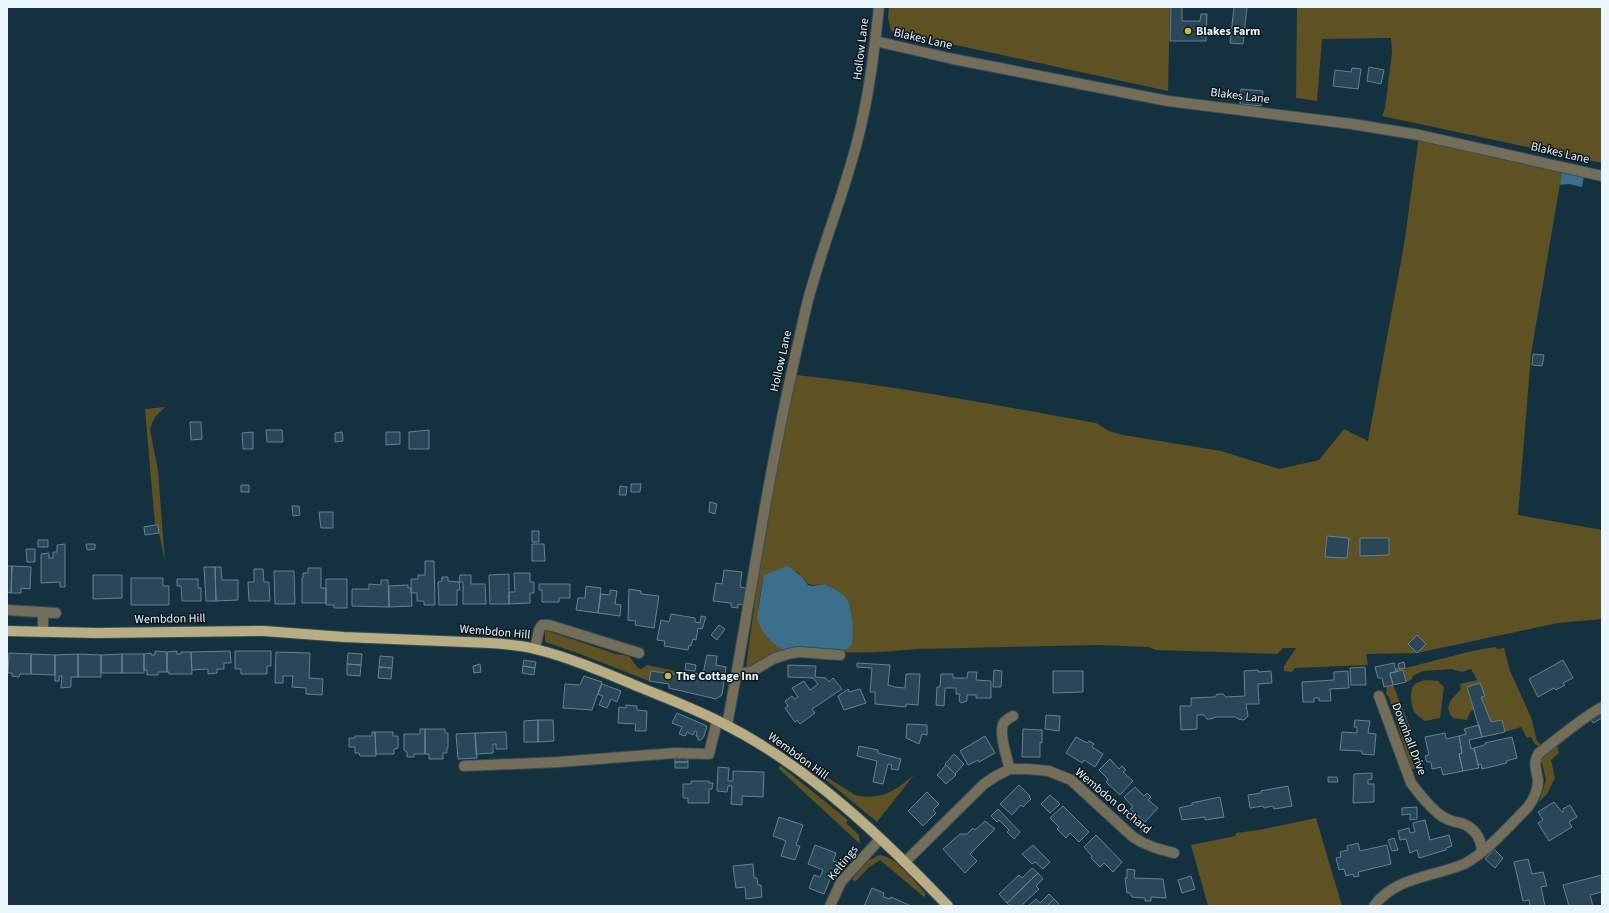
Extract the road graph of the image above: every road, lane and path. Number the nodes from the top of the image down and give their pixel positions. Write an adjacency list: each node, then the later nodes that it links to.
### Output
1 (879, 7): 2 (street, Hollow Lane)
2 (875, 41): 3 (street, Blakes Lane); 12 (street, Hollow Lane)
3 (1602, 176)
4 (7, 610): 5 (street)
5 (43, 612): 6 (street); 8 (street)
6 (56, 613)
7 (7, 631): 8 (main road, Wembdon Hill)
8 (43, 632): 9 (main road, Wembdon Hill)
9 (535, 649): 10 (street); 16 (main road, Wembdon Hill)
10 (639, 653)
11 (840, 655): 12 (street)
12 (737, 674): 17 (street, Hollow Lane)
13 (1379, 696): 21 (street, Downhall Drive)
14 (1602, 707): 21 (street)
15 (1013, 716): 19 (street)
16 (717, 721): 17 (main road, Wembdon Hill); 18 (street)
17 (727, 725): 20 (main road, Wembdon Hill)
18 (464, 766)
19 (1010, 769): 22 (street, Wembdon Orchard); 23 (street, Wembdon Orchard)
20 (880, 839): 23 (main road, Wembdon Hill); 24 (street, Keltings)
21 (1482, 851): 26 (street)
22 (1174, 853)
23 (906, 862): 25 (main road, Wembdon Hill)
24 (830, 906)
25 (948, 906)
26 (1374, 906)

